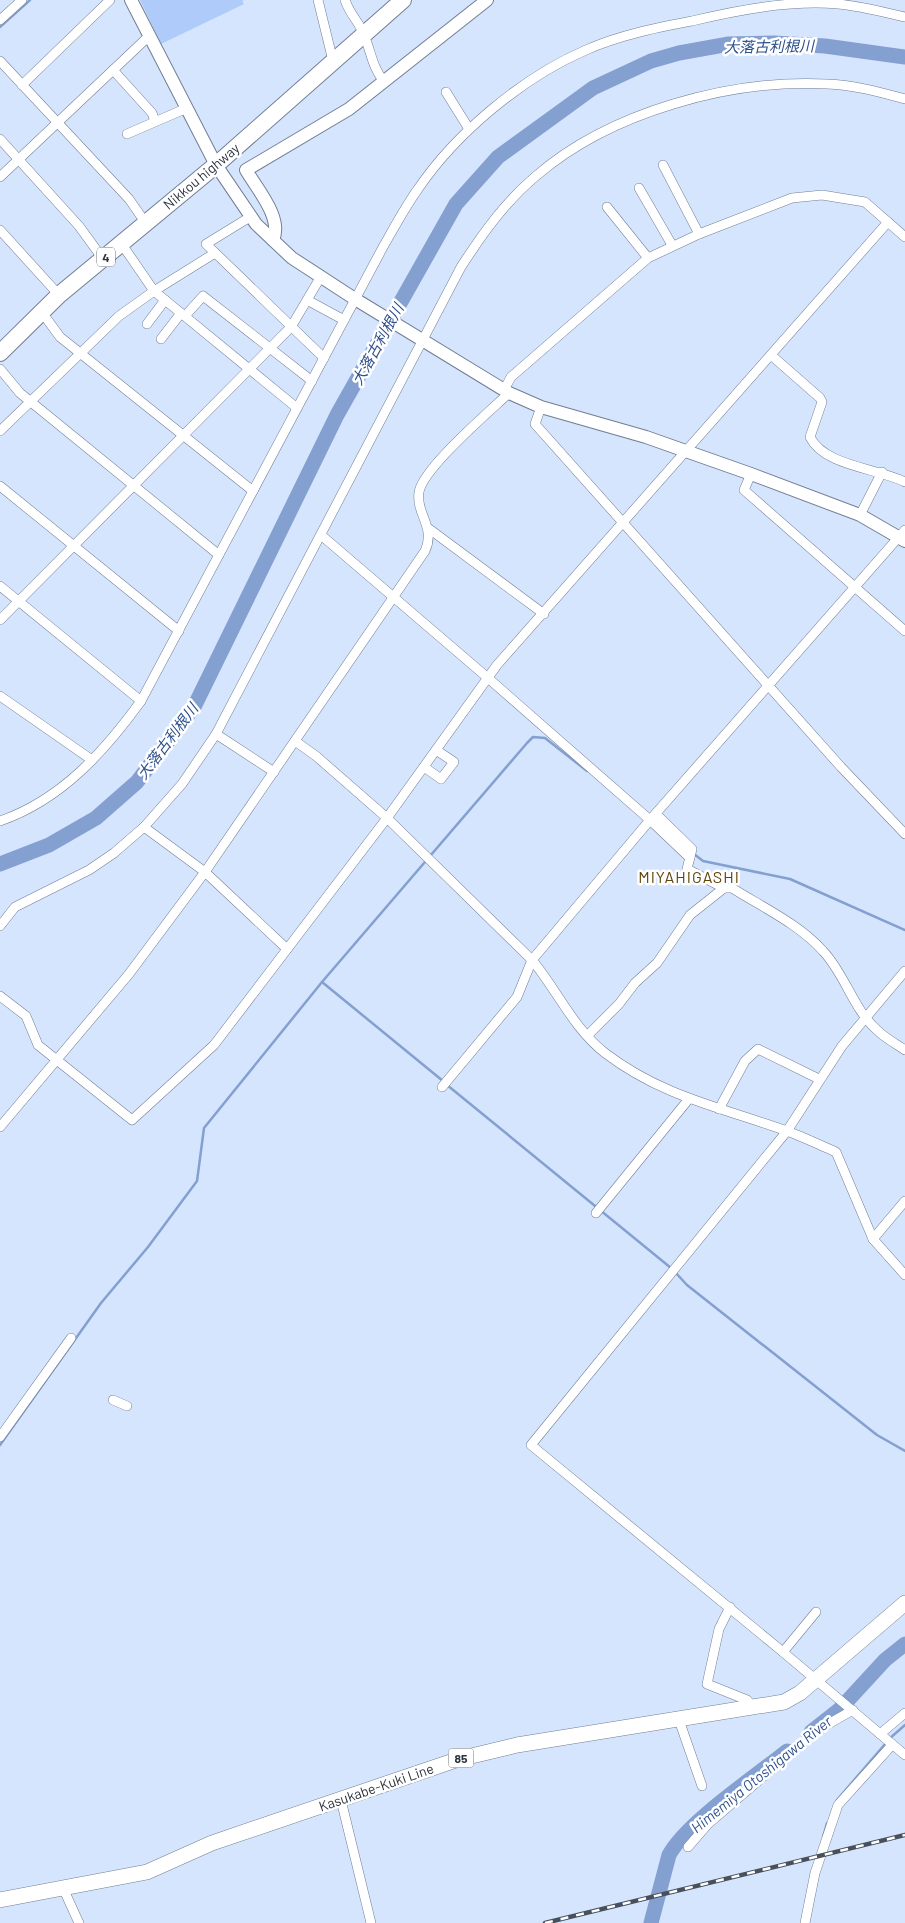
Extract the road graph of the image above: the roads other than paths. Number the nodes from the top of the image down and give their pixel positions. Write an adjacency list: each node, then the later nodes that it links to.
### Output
1 (22, 0): 10 (street)
2 (110, 0): 17 (street)
3 (131, 0): 12 (street)
4 (318, 0): 14 (street)
5 (345, 0): 11 (street)
6 (403, 0): 11 (highway, Nikkou highway / 4)
7 (487, 0): 16 (street)
8 (836, 2): 9 (street); 23 (street)
9 (905, 17)
10 (0, 20)
11 (364, 34): 14 (highway, Nikkou highway / 4); 16 (street)
12 (149, 36): 15 (street); 20 (street)
13 (0, 61): 17 (street)
14 (333, 61): 28 (highway, Nikkou highway / 4)
15 (113, 70): 21 (street); 22 (street)
16 (384, 82): 38 (street)
17 (22, 84): 22 (street)
18 (446, 92): 23 (street)
19 (905, 99): 56 (street)
20 (187, 108): 21 (street); 28 (street)
21 (155, 121): 24 (street)
22 (58, 122): 26 (street); 33 (street)
23 (469, 129): 49 (street)
24 (127, 134)
25 (0, 139): 26 (street)
26 (19, 159): 29 (street); 43 (street)
27 (663, 164): 36 (street)
28 (216, 165): 32 (street); 33 (highway, Nikkou highway / 4)
29 (0, 177)
30 (639, 188): 40 (street)
31 (607, 207): 42 (street)
32 (250, 216): 38 (street); 41 (street)
33 (145, 222): 39 (highway, Nikkou highway / 4)
34 (888, 222): 36 (street); 37 (street); 60 (street)
35 (0, 230): 46 (street)
36 (699, 234): 40 (street)
37 (905, 237)
38 (273, 240): 44 (street)
39 (121, 243): 43 (highway, Nikkou highway / 4); 45 (street)
40 (672, 245): 42 (street)
41 (215, 252): 45 (street); 54 (street)
42 (648, 258): 65 (street)
43 (103, 259): 46 (highway, Nikkou highway / 4)
44 (320, 278): 48 (street); 49 (street)
45 (154, 291): 47 (street); 59 (street)
46 (59, 295): 50 (highway, Nikkou highway / 4)
47 (165, 300): 51 (street); 53 (street)
48 (307, 300): 52 (street); 54 (street)
49 (355, 300): 52 (street); 56 (street)
50 (41, 311): 58 (highway, Nikkou highway / 4); 59 (street)
51 (183, 315): 55 (street); 57 (street); 63 (street)
52 (344, 320): 61 (street)
53 (147, 324)
54 (291, 327): 57 (street); 61 (street)
55 (161, 340)
56 (423, 342): 65 (street); 81 (street)
57 (270, 348): 63 (street); 64 (street)
58 (0, 353)
59 (81, 354): 66 (street); 70 (street)
60 (771, 355): 71 (street); 72 (street)
61 (324, 358): 64 (street)
62 (0, 369): 66 (street)
63 (249, 369): 68 (street); 70 (street)
64 (312, 381): 68 (street)
65 (506, 391): 67 (street); 80 (street)
66 (32, 402): 69 (street); 75 (street)
67 (541, 407): 71 (street); 79 (street)
68 (297, 408): 77 (street)
69 (0, 431)
70 (184, 435): 75 (street); 77 (street)
71 (687, 450): 73 (street); 79 (street)
72 (882, 472): 74 (street); 78 (street)
73 (751, 474): 78 (street); 86 (street)
74 (905, 482)
75 (134, 485): 83 (street); 84 (street)
76 (0, 486): 83 (street)
77 (253, 491): 84 (street)
78 (860, 515): 82 (street)
79 (624, 523): 89 (street); 94 (street)
80 (428, 528): 87 (street); 89 (street)
81 (321, 535): 87 (street); 97 (street)
82 (903, 536): 86 (street)
83 (74, 546): 88 (street); 91 (street)
84 (219, 555): 91 (street)
85 (0, 586): 88 (street)
86 (855, 587): 92 (street); 94 (street)
87 (394, 596): 93 (street); 98 (street)
88 (18, 601): 90 (street); 96 (street)
89 (544, 614): 93 (street)
90 (0, 620)
91 (179, 631): 96 (street)
92 (905, 631)
93 (488, 678): 99 (street); 103 (street)
94 (769, 685): 103 (street); 107 (street)
95 (0, 696): 100 (street)
96 (141, 700): 100 (street)
97 (216, 734): 102 (street); 106 (street)
98 (295, 741): 102 (street); 104 (street)
99 (436, 750): 101 (street); 101 (street)
100 (92, 760): 105 (street)
101 (424, 767): 104 (street)
102 (274, 772): 108 (street)
103 (653, 817): 109 (street); 112 (street)
104 (387, 818): 111 (street); 112 (street)
105 (0, 821)
106 (144, 827): 108 (street); 110 (street)
107 (905, 834)
108 (205, 872): 111 (street); 118 (street)
109 (724, 888): 115 (street); 116 (street)
110 (0, 926)
111 (287, 949): 118 (street)
112 (532, 960): 116 (street); 120 (street)
113 (905, 971): 115 (street)
114 (0, 996): 118 (street)
115 (865, 1016): 117 (street); 119 (street)
116 (588, 1035): 121 (street)
117 (905, 1050)
118 (56, 1058): 123 (street)
119 (819, 1079): 122 (street); 124 (street)
120 (442, 1087)
121 (688, 1100): 122 (street); 126 (street)
122 (719, 1109): 124 (street)
123 (0, 1127)
124 (787, 1131): 127 (street); 134 (street)
125 (905, 1201): 127 (street)
126 (596, 1213)
127 (874, 1239): 128 (street)
128 (905, 1275)
129 (71, 1338): 132 (street)
130 (113, 1400): 131 (street)
131 (127, 1406)
132 (0, 1437)
133 (905, 1603): 137 (main road, Kasukabe-Kuki Line / 85)
134 (730, 1607): 136 (street); 138 (street)
135 (816, 1612): 136 (street)
136 (784, 1652): 137 (street)
137 (818, 1681): 138 (main road, Kasukabe-Kuki Line / 85); 139 (street)
138 (754, 1708): 141 (main road, Kasukabe-Kuki Line / 85)
139 (851, 1708): 142 (street); 147 (street)
140 (905, 1713): 142 (street)
141 (678, 1720): 145 (street); 146 (main road, Kasukabe-Kuki Line / 85)
142 (881, 1735): 143 (street)
143 (891, 1744): 144 (street); 152 (street)
144 (905, 1755)
145 (702, 1786)
146 (341, 1800): 148 (main road, Kasukabe-Kuki Line / 85); 151 (street)
147 (688, 1847)
148 (63, 1888): 149 (main road, Kasukabe-Kuki Line / 85); 150 (street)
149 (0, 1900)
150 (79, 1923)
151 (371, 1923)
152 (806, 1923)

